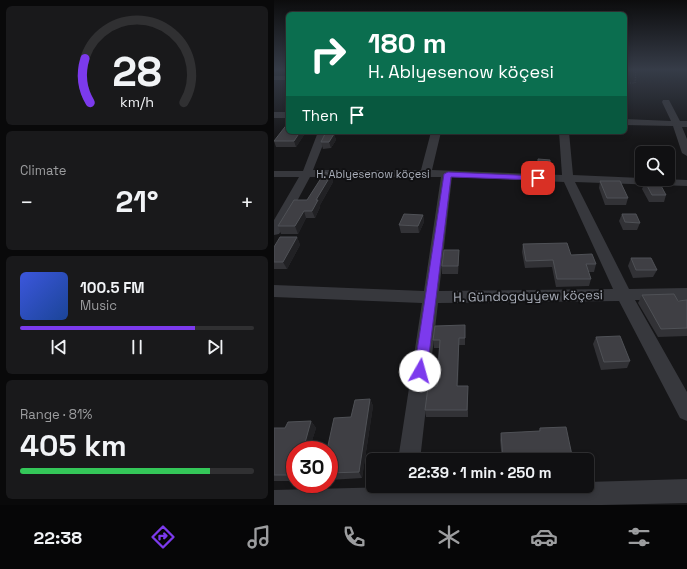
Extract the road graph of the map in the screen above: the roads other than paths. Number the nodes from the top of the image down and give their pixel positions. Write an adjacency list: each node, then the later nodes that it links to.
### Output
1 (666, 102): 5 (street)
2 (274, 115): 3 (street)
3 (286, 116)
4 (627, 122): 5 (street)
5 (677, 124): 6 (street); 10 (street)
6 (687, 124)
7 (322, 134): 11 (street)
8 (436, 134): 12 (street)
9 (564, 134): 15 (street)
10 (687, 153)
11 (307, 173): 12 (street, H. Ablyesenow köçesi); 13 (street, H. Ablyesenow köçesi); 17 (street)
12 (426, 173): 14 (street, H. Ablyesenow köçesi)
13 (274, 174)
14 (448, 174): 15 (street, H. Ablyesenow köçesi); 21 (street)
15 (568, 180): 16 (street, H. Ablyesenow köçesi); 20 (street)
16 (687, 182)
17 (274, 231)
18 (274, 291): 21 (street, H. Gündogdyýew köçesi)
19 (687, 294): 20 (street, H. Gündogdyýew köçesi)
20 (624, 295): 21 (street, H. Gündogdyýew köçesi); 22 (street)
21 (430, 297): 23 (street)
22 (687, 411)
23 (410, 453)
24 (594, 491): 25 (street)
25 (687, 491)
26 (391, 493): 27 (street)
27 (274, 502)

